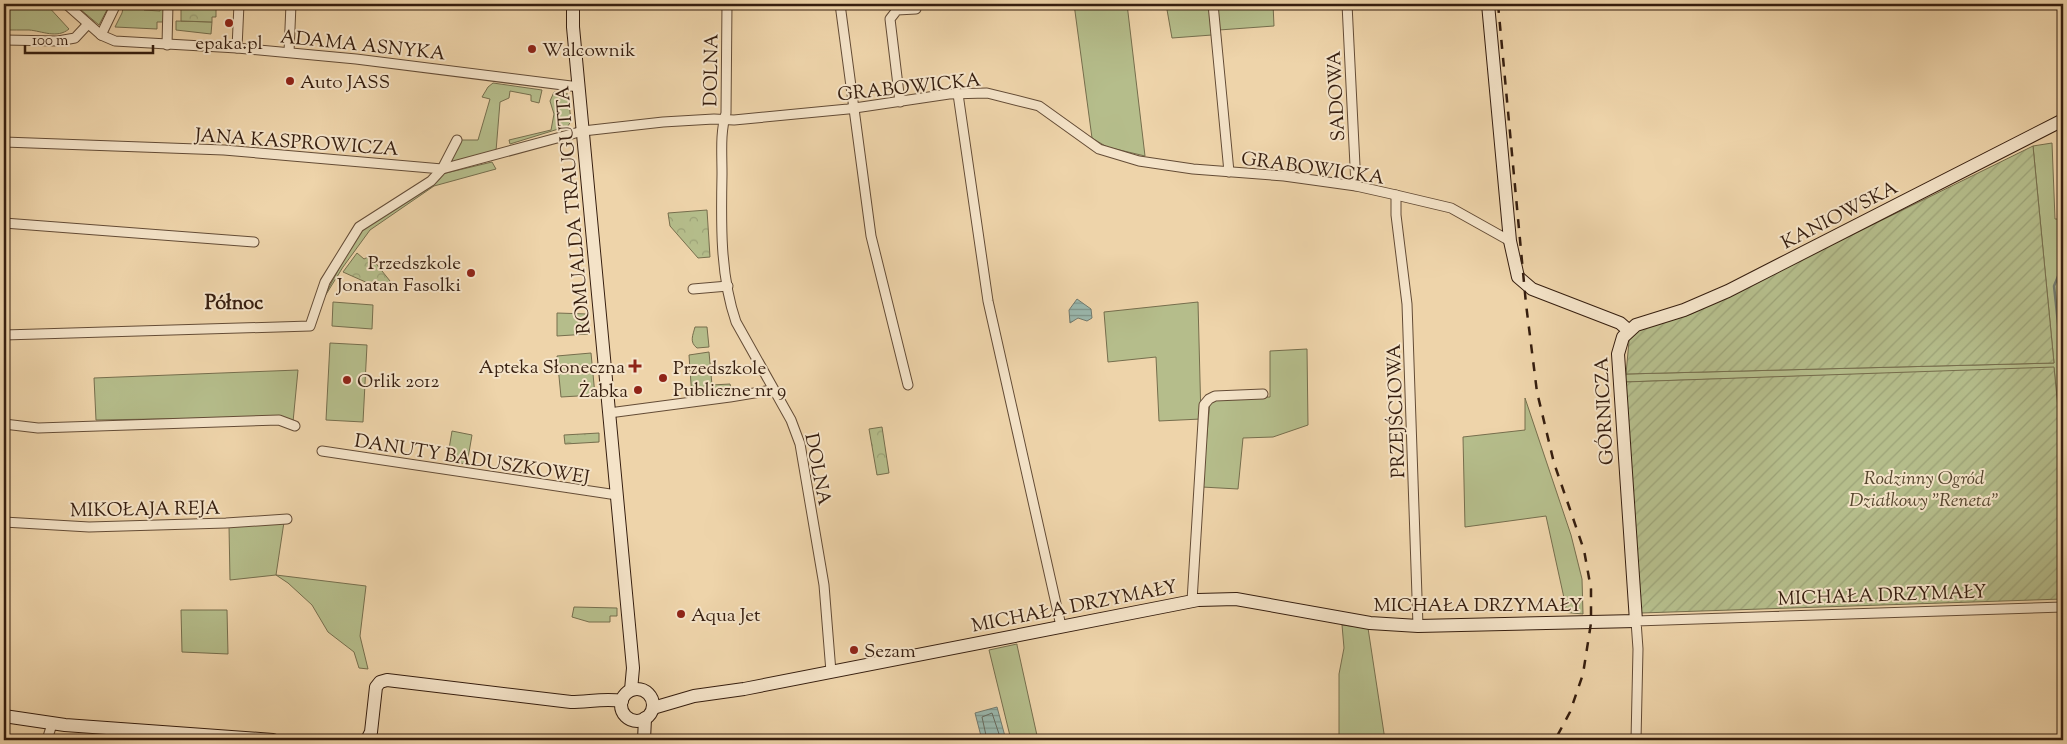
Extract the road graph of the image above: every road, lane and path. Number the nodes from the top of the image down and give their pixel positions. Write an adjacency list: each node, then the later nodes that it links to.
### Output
1 (66, 4): 13 (street, ADAMA ASNYKA)
2 (116, 4): 14 (street)
3 (168, 4): 16 (street)
4 (239, 4): 17 (street)
5 (291, 4): 18 (street)
6 (573, 4): 19 (street, ROMUALDA TRAUGUTTA)
7 (727, 4): 23 (street, DOLNA)
8 (840, 4): 22 (street)
9 (1213, 4): 29 (street)
10 (1347, 4): 30 (street, SADOWA)
11 (1488, 4): 33 (street)
12 (916, 9): 21 (street)
13 (88, 24): 14 (street, ADAMA ASNYKA); 15 (street)
14 (101, 35): 16 (street, ADAMA ASNYKA)
15 (4, 40)
16 (167, 45): 17 (street, ADAMA ASNYKA)
17 (237, 48): 18 (street, ADAMA ASNYKA)
18 (289, 52): 19 (street, ADAMA ASNYKA)
19 (579, 87): 25 (street, ROMUALDA TRAUGUTTA)
20 (958, 94): 21 (street, GRABOWICKA); 29 (street, GRABOWICKA); 52 (street)
21 (900, 102): 22 (street, GRABOWICKA)
22 (853, 108): 23 (street, GRABOWICKA); 39 (street)
23 (724, 120): 25 (street, GRABOWICKA); 35 (street, DOLNA)
24 (2063, 120): 37 (street, KANIOWSKA)
25 (583, 131): 28 (street, JANA KASPROWICZA); 42 (street, ROMUALDA TRAUGUTTA)
26 (457, 140): 28 (street)
27 (4, 142): 28 (street, JANA KASPROWICZA)
28 (442, 168): 38 (street)
29 (1229, 172): 30 (street, GRABOWICKA)
30 (1356, 186): 31 (street, GRABOWICKA)
31 (1396, 195): 33 (street, GRABOWICKA); 53 (street, PRZEJŚCIOWA)
32 (4, 223): 34 (street)
33 (1510, 241): 37 (street)
34 (254, 242)
35 (728, 286): 36 (street); 40 (street, DOLNA)
36 (693, 289)
37 (1628, 330): 51 (street, GÓRNICZA)
38 (4, 335)
39 (908, 385)
40 (772, 390): 42 (street); 54 (street, DOLNA)
41 (1263, 394): 49 (street)
42 (609, 413): 46 (street, ROMUALDA TRAUGUTTA)
43 (4, 424): 44 (street)
44 (295, 426)
45 (322, 451): 46 (street, DANUTY BADUSZKOWEJ)
46 (617, 495): 55 (street, ROMUALDA TRAUGUTTA)
47 (287, 519): 48 (street, MIKOŁAJA REJA)
48 (4, 522)
49 (1192, 601): 52 (street, MICHAŁA DRZYMAŁY); 53 (street, MICHAŁA DRZYMAŁY)
50 (2063, 607): 51 (street, MICHAŁA DRZYMAŁY)
51 (1636, 621): 53 (street, MICHAŁA DRZYMAŁY); 65 (street, GÓRNICZA)
52 (1061, 626): 54 (street, MICHAŁA DRZYMAŁY)
53 (1418, 626)
54 (831, 672): 55 (street, MICHAŁA DRZYMAŁY)
55 (644, 696): 56 (street); 58 (street)
56 (622, 705): 58 (street); 62 (street)
57 (4, 716): 59 (street)
58 (639, 719): 63 (street); 64 (street)
59 (52, 724): 60 (street); 61 (street)
60 (48, 740)
61 (274, 740)
62 (367, 740)
63 (640, 740)
64 (644, 740)
65 (1636, 740)

